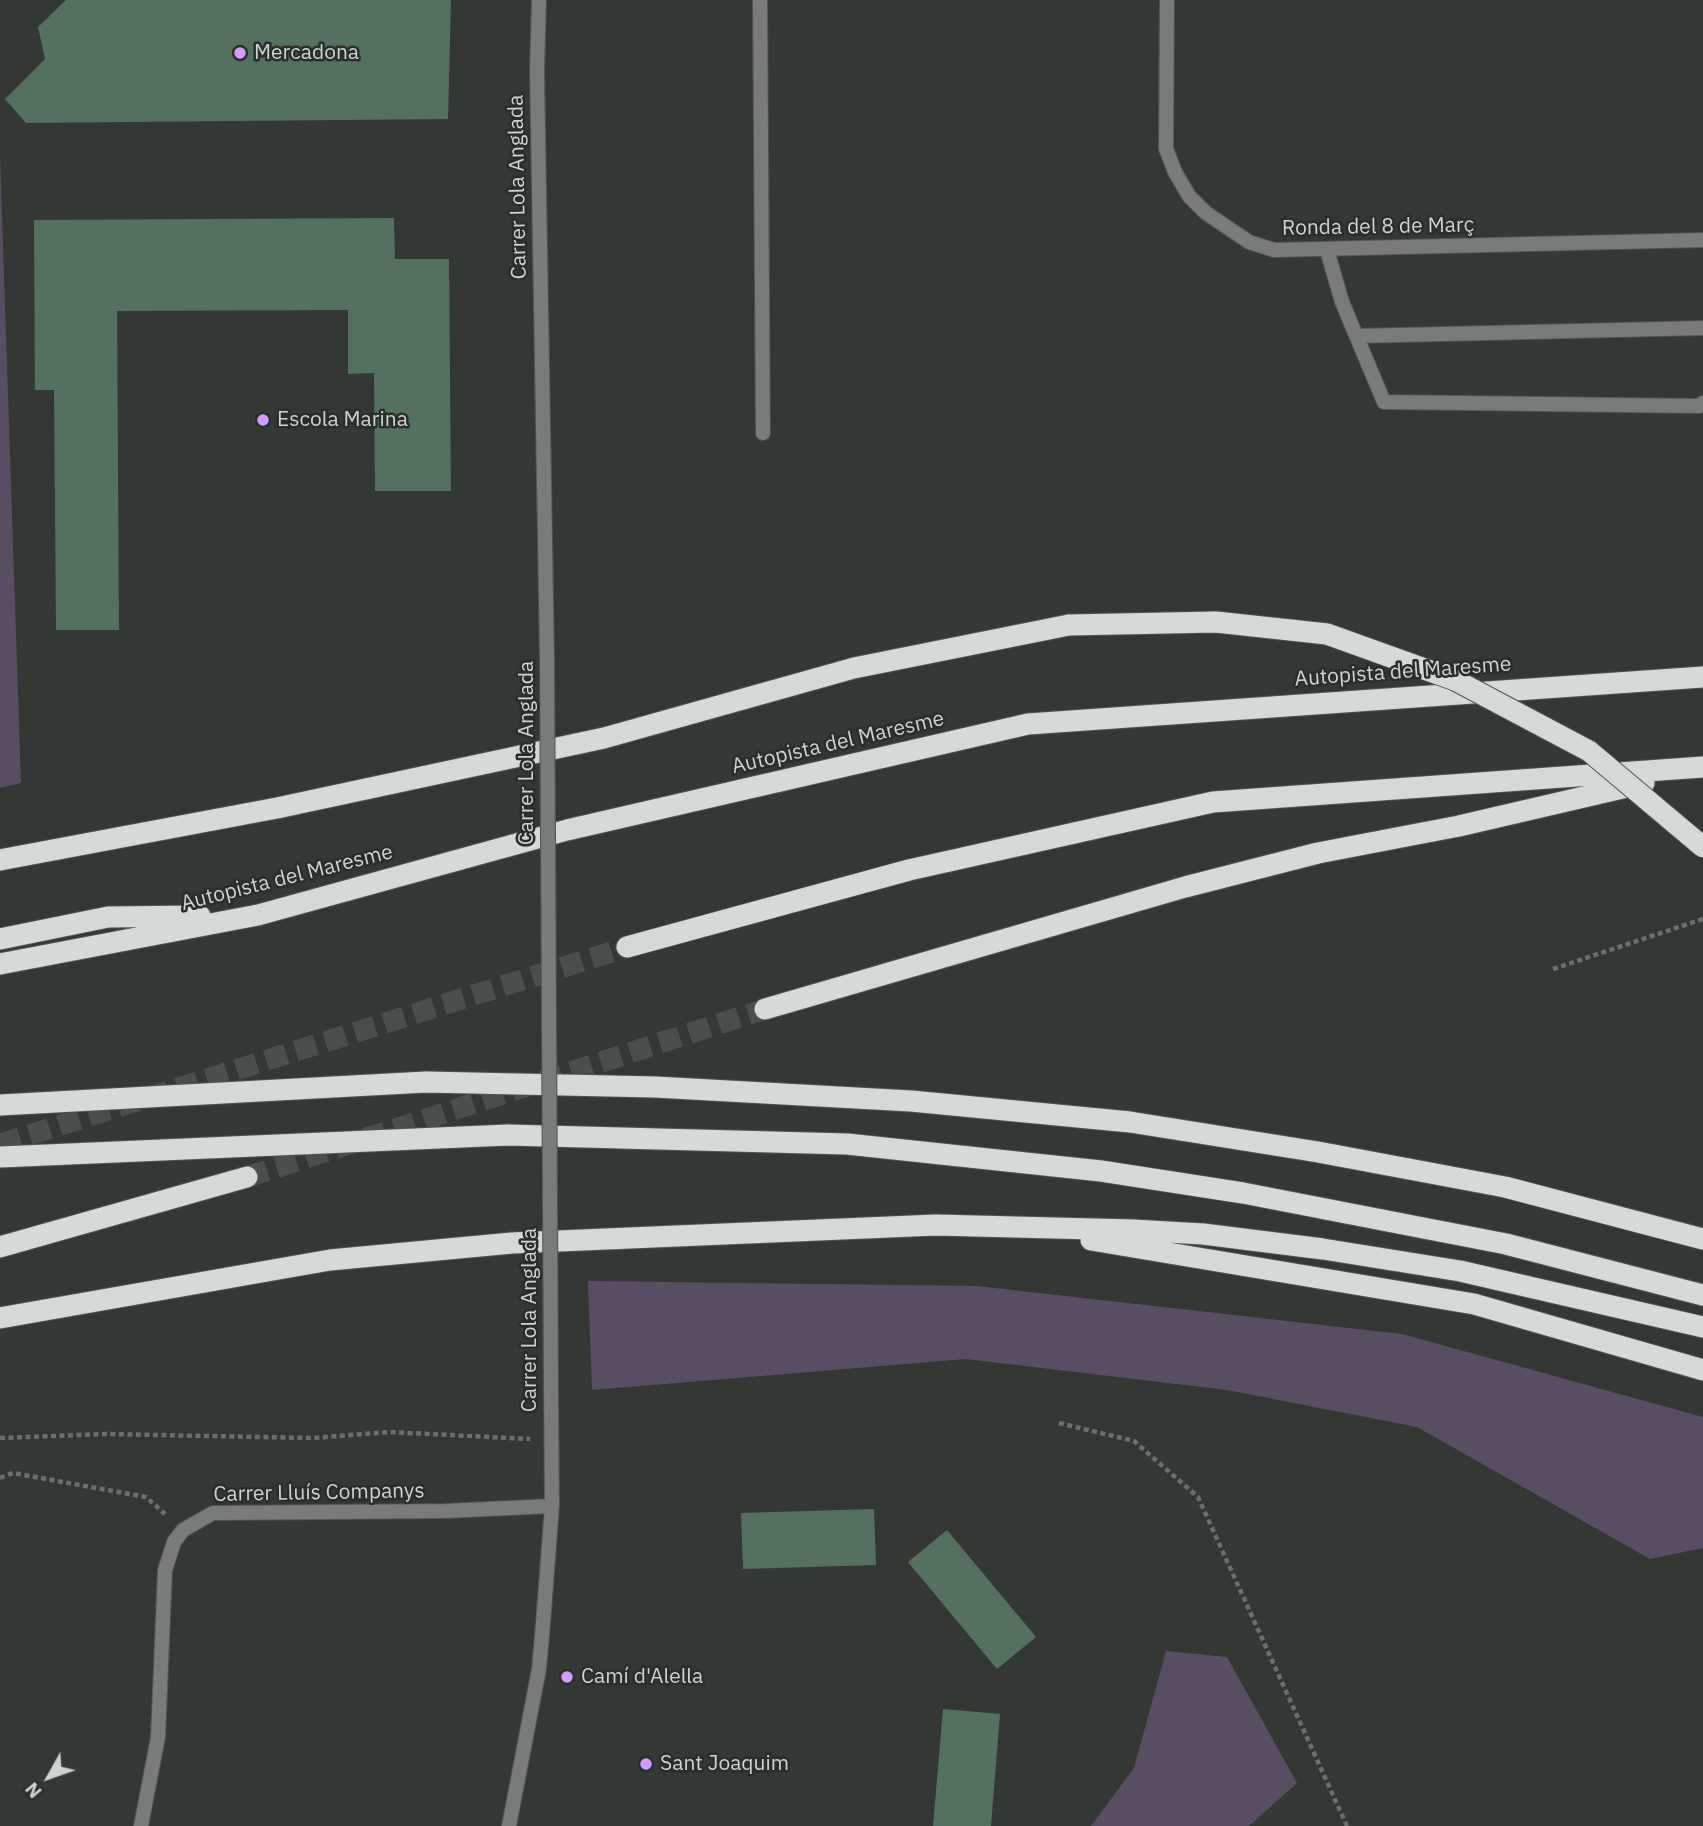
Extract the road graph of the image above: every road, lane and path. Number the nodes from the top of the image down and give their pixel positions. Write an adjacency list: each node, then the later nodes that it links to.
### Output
1 (539, 0): 33 (street, Carrer Lola Anglada, bridge)
2 (761, 0): 9 (street)
3 (1167, 0): 5 (street, Ronda del 8 de Març)
4 (1703, 240): 5 (street, Ronda del 8 de Març)
5 (1327, 250): 7 (street)
6 (1703, 328): 7 (street)
7 (1357, 336): 8 (street)
8 (1703, 403)
9 (763, 433)
10 (1703, 677): 14 (highway, Autopista del Maresme)
11 (1703, 768): 17 (highway); 20 (highway)
12 (1703, 847): 13 (highway, bridge)
13 (0, 860)
14 (258, 915): 16 (highway); 18 (highway, Autopista del Maresme)
15 (1703, 919): 19 (path)
16 (0, 939)
17 (627, 947)
18 (0, 964)
19 (1553, 968)
20 (765, 1009)
21 (0, 1105): 25 (highway)
22 (0, 1157): 27 (highway)
23 (247, 1177): 26 (highway)
24 (936, 1225): 28 (highway); 29 (highway); 30 (highway)
25 (1703, 1240)
26 (0, 1247)
27 (1703, 1295)
28 (0, 1318)
29 (1703, 1327)
30 (1703, 1370)
31 (1059, 1423): 39 (path)
32 (0, 1438): 33 (path)
33 (551, 1442): 35 (street, Carrer Lola Anglada)
34 (0, 1478): 36 (path)
35 (552, 1506): 36 (street, Carrer Lluís Companys); 38 (street, Carrer Lola Anglada)
36 (183, 1530): 37 (street)
37 (141, 1826)
38 (509, 1826)
39 (1347, 1826)

